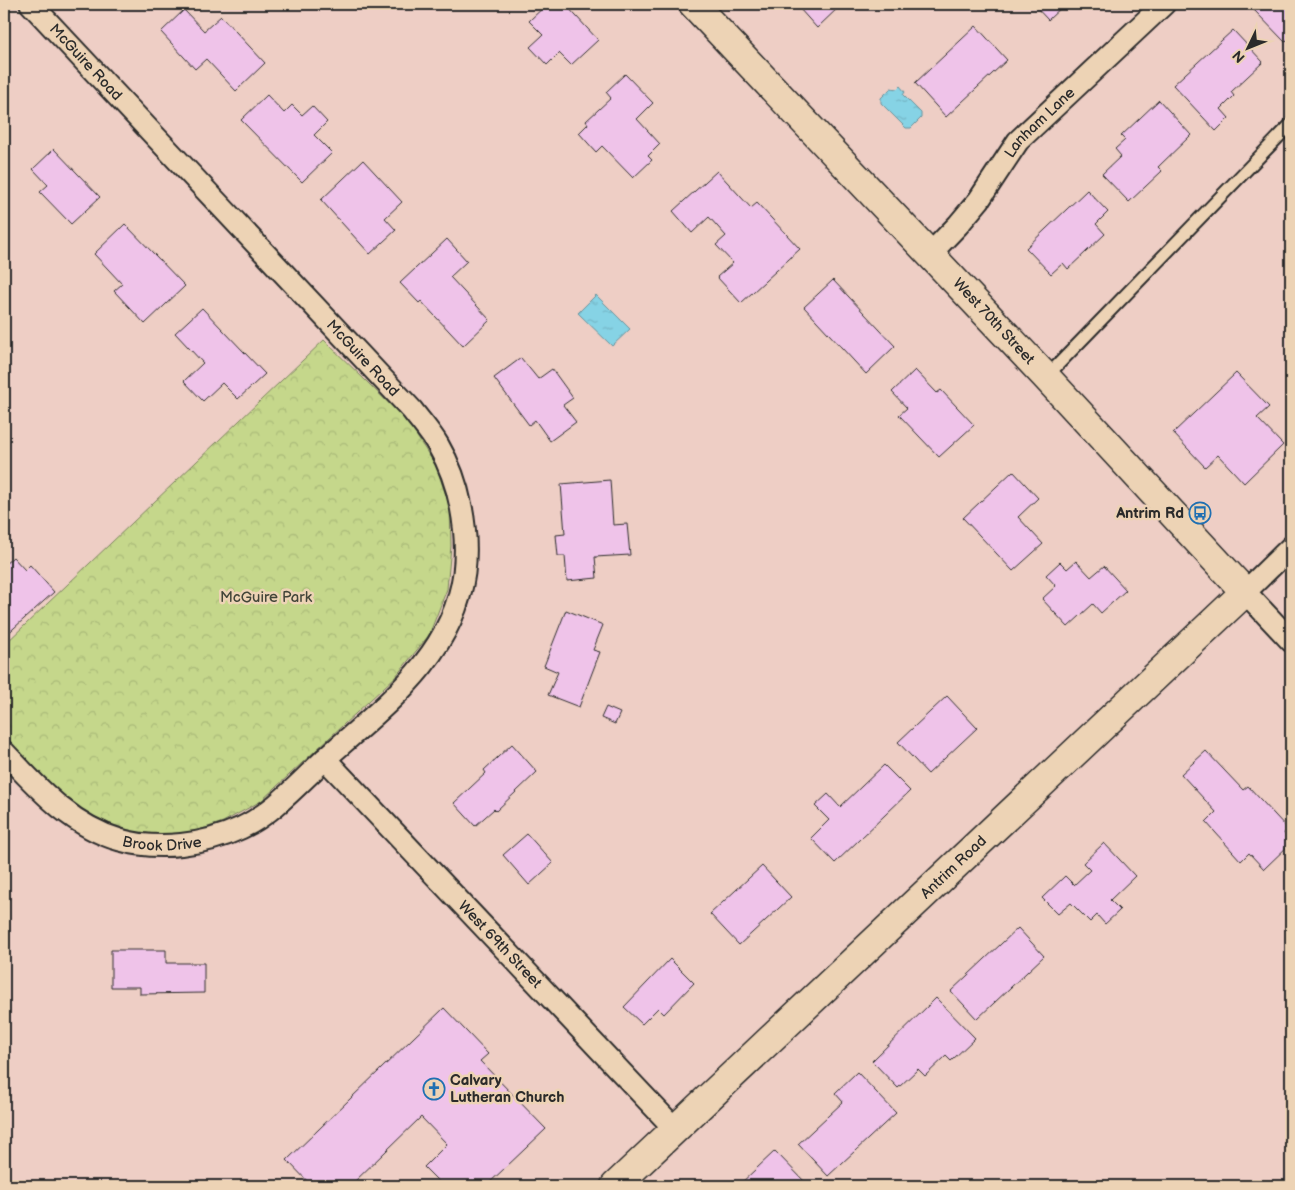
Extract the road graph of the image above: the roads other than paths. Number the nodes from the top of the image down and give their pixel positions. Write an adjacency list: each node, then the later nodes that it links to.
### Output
1 (31, 4): 11 (street, McGuire Road)
2 (694, 4): 5 (street, West 70th Street)
3 (1164, 4): 5 (street, Lanham Lane)
4 (1291, 124): 6 (lane)
5 (930, 254): 6 (street, West 70th Street)
6 (1046, 377): 8 (street, West 70th Street)
7 (1291, 547): 8 (street, Antrim Road)
8 (1245, 592): 9 (street, West 70th Street); 12 (street, Antrim Road)
9 (1291, 640)
10 (4, 752): 11 (street, Brook Drive)
11 (325, 759): 12 (street, West 69th Street)
12 (675, 1129): 13 (street, Antrim Road)
13 (615, 1186)

